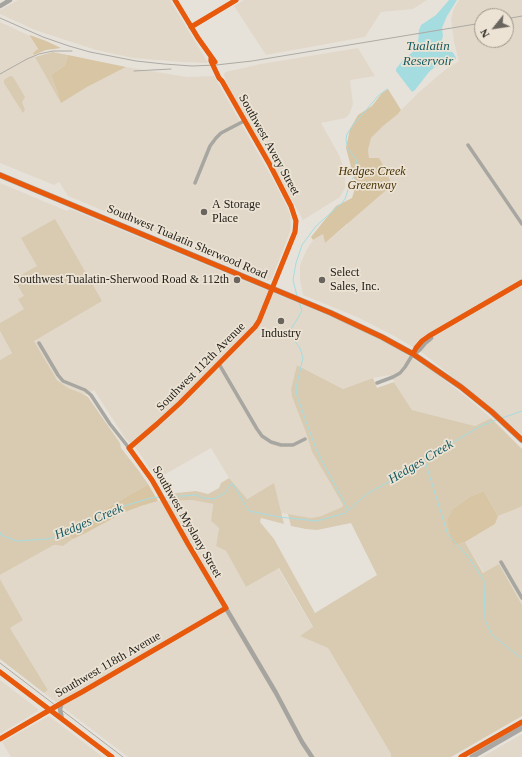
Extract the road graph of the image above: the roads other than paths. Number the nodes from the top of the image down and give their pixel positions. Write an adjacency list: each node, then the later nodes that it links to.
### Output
1 (10, 0): 4 (street)
2 (175, 0): 5 (street, Southwest Avery Street)
3 (236, 0): 5 (street)
4 (0, 6)
5 (191, 26): 6 (street, Southwest Avery Street)
6 (244, 121): 9 (street); 12 (street, Southwest Avery Street)
7 (468, 145): 10 (street)
8 (0, 175): 12 (highway, Southwest Tualatin Sherwood Road)
9 (195, 183)
10 (522, 224)
11 (522, 282): 14 (street)
12 (272, 288): 14 (highway, Southwest Tualatin Sherwood Road); 15 (street, Southwest 112th Avenue)
13 (39, 343): 19 (street, Southwest Myslony Street)
14 (414, 354): 16 (street); 18 (highway, Southwest Tualatin Sherwood Road)
15 (219, 364): 17 (street); 19 (street, Southwest 112th Avenue)
16 (377, 383)
17 (305, 439)
18 (522, 440)
19 (129, 448): 22 (street, Southwest Myslony Street)
20 (501, 562): 21 (street)
21 (522, 598)
22 (226, 608): 24 (street, Southwest 118th Avenue); 32 (street, Southwest Myslony Street)
23 (0, 672): 25 (street)
24 (62, 702): 25 (street, Southwest 118th Avenue); 26 (street)
25 (50, 710): 26 (street); 29 (street, Southwest 118th Avenue)
26 (62, 719): 30 (street)
27 (522, 722): 33 (main road)
28 (522, 728): 34 (main road)
29 (0, 738)
30 (106, 755): 31 (street)
31 (112, 757)
32 (312, 757)
33 (461, 757)
34 (472, 757)

